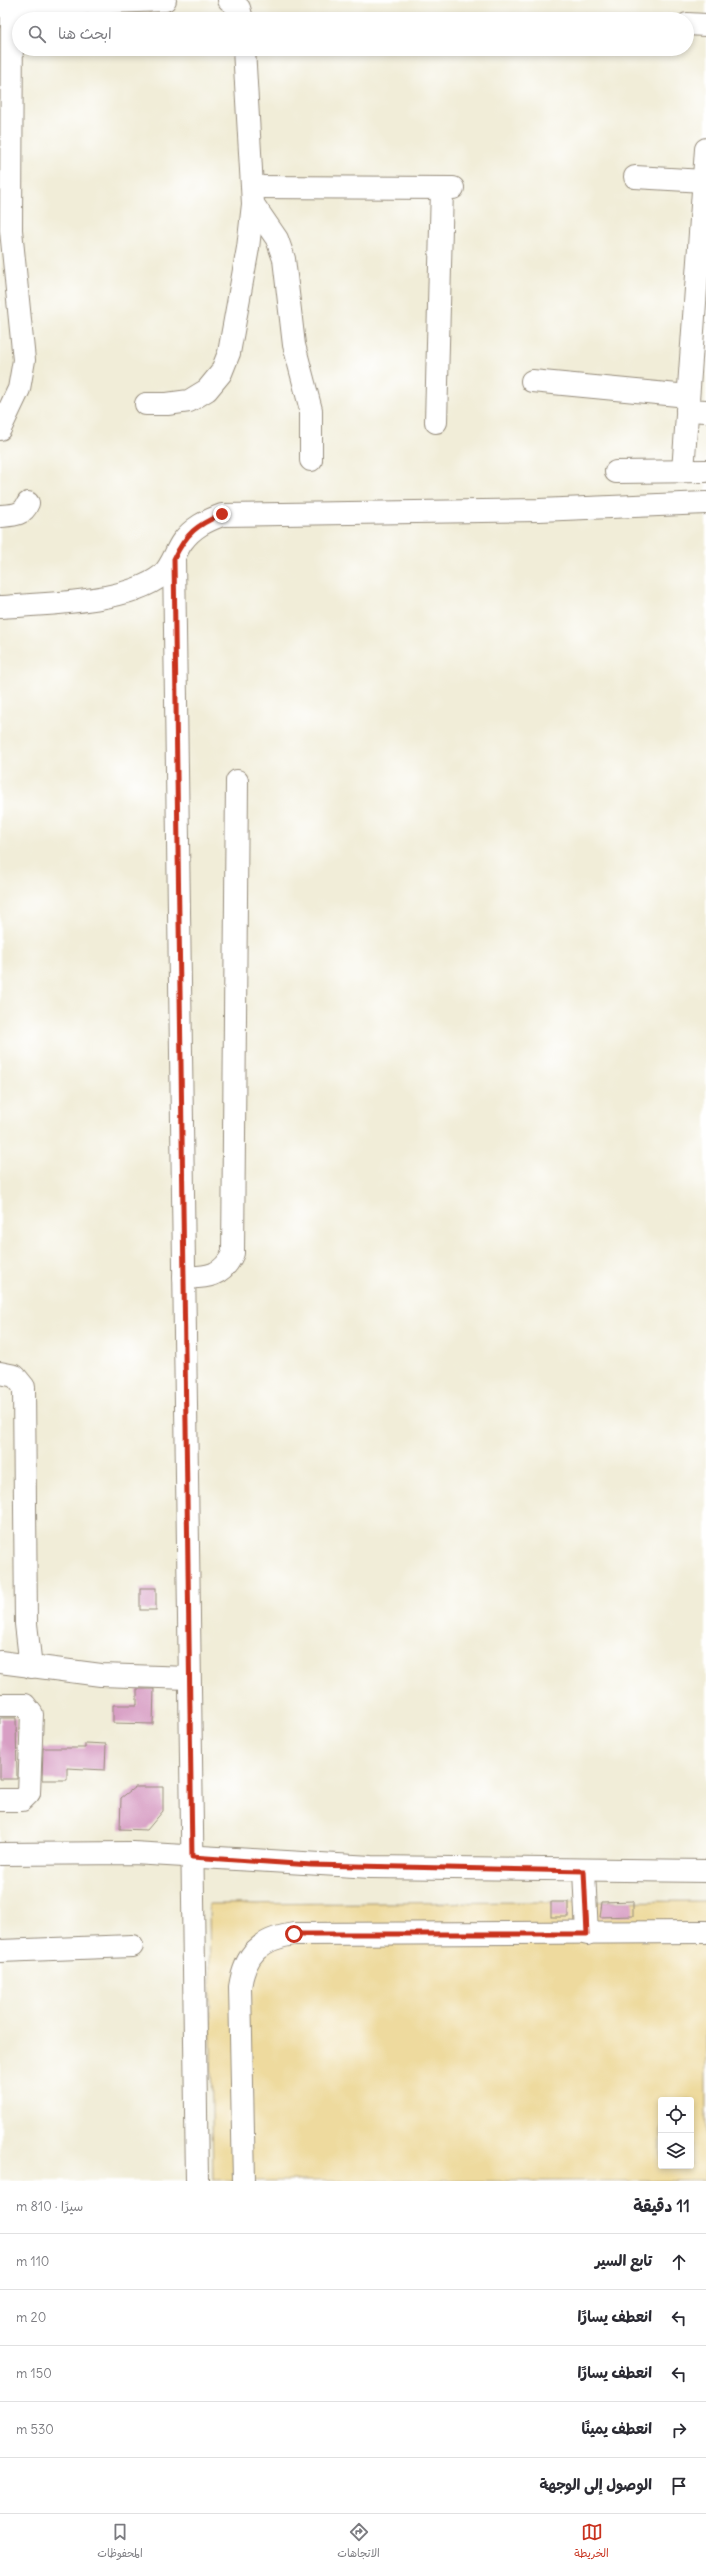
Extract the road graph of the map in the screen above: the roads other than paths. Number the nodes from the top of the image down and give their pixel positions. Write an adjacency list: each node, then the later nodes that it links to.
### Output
1 (165, 0): 3 (street)
2 (229, 0): 4 (street)
3 (6, 6): 16 (street)
4 (240, 12)
5 (694, 24): 6 (street)
6 (706, 24)
7 (244, 56): 11 (street)
8 (706, 149): 10 (street)
9 (635, 177): 10 (street)
10 (704, 189): 14 (street)
11 (253, 195): 13 (street); 15 (street); 17 (street)
12 (532, 381): 14 (street)
13 (146, 404)
14 (694, 406): 18 (street)
15 (436, 422)
16 (0, 429)
17 (311, 460)
18 (683, 471): 19 (street); 20 (street)
19 (706, 471)
20 (616, 472)
21 (28, 503): 23 (street)
22 (706, 503): 24 (street)
23 (0, 516)
24 (174, 559): 25 (street); 27 (street)
25 (0, 607)
26 (238, 781): 27 (street)
27 (184, 1277): 31 (street)
28 (0, 1373): 30 (street)
29 (0, 1662): 30 (street)
30 (31, 1667): 31 (street)
31 (189, 1678): 35 (street)
32 (0, 1705): 33 (street)
33 (0, 1800)
34 (0, 1854): 35 (street)
35 (192, 1857): 36 (street); 42 (street)
36 (584, 1871): 37 (street); 39 (street)
37 (706, 1871)
38 (706, 1932): 39 (street)
39 (587, 1934): 43 (street)
40 (132, 1946): 41 (street)
41 (0, 1952)
42 (197, 2181)
43 (244, 2181)

